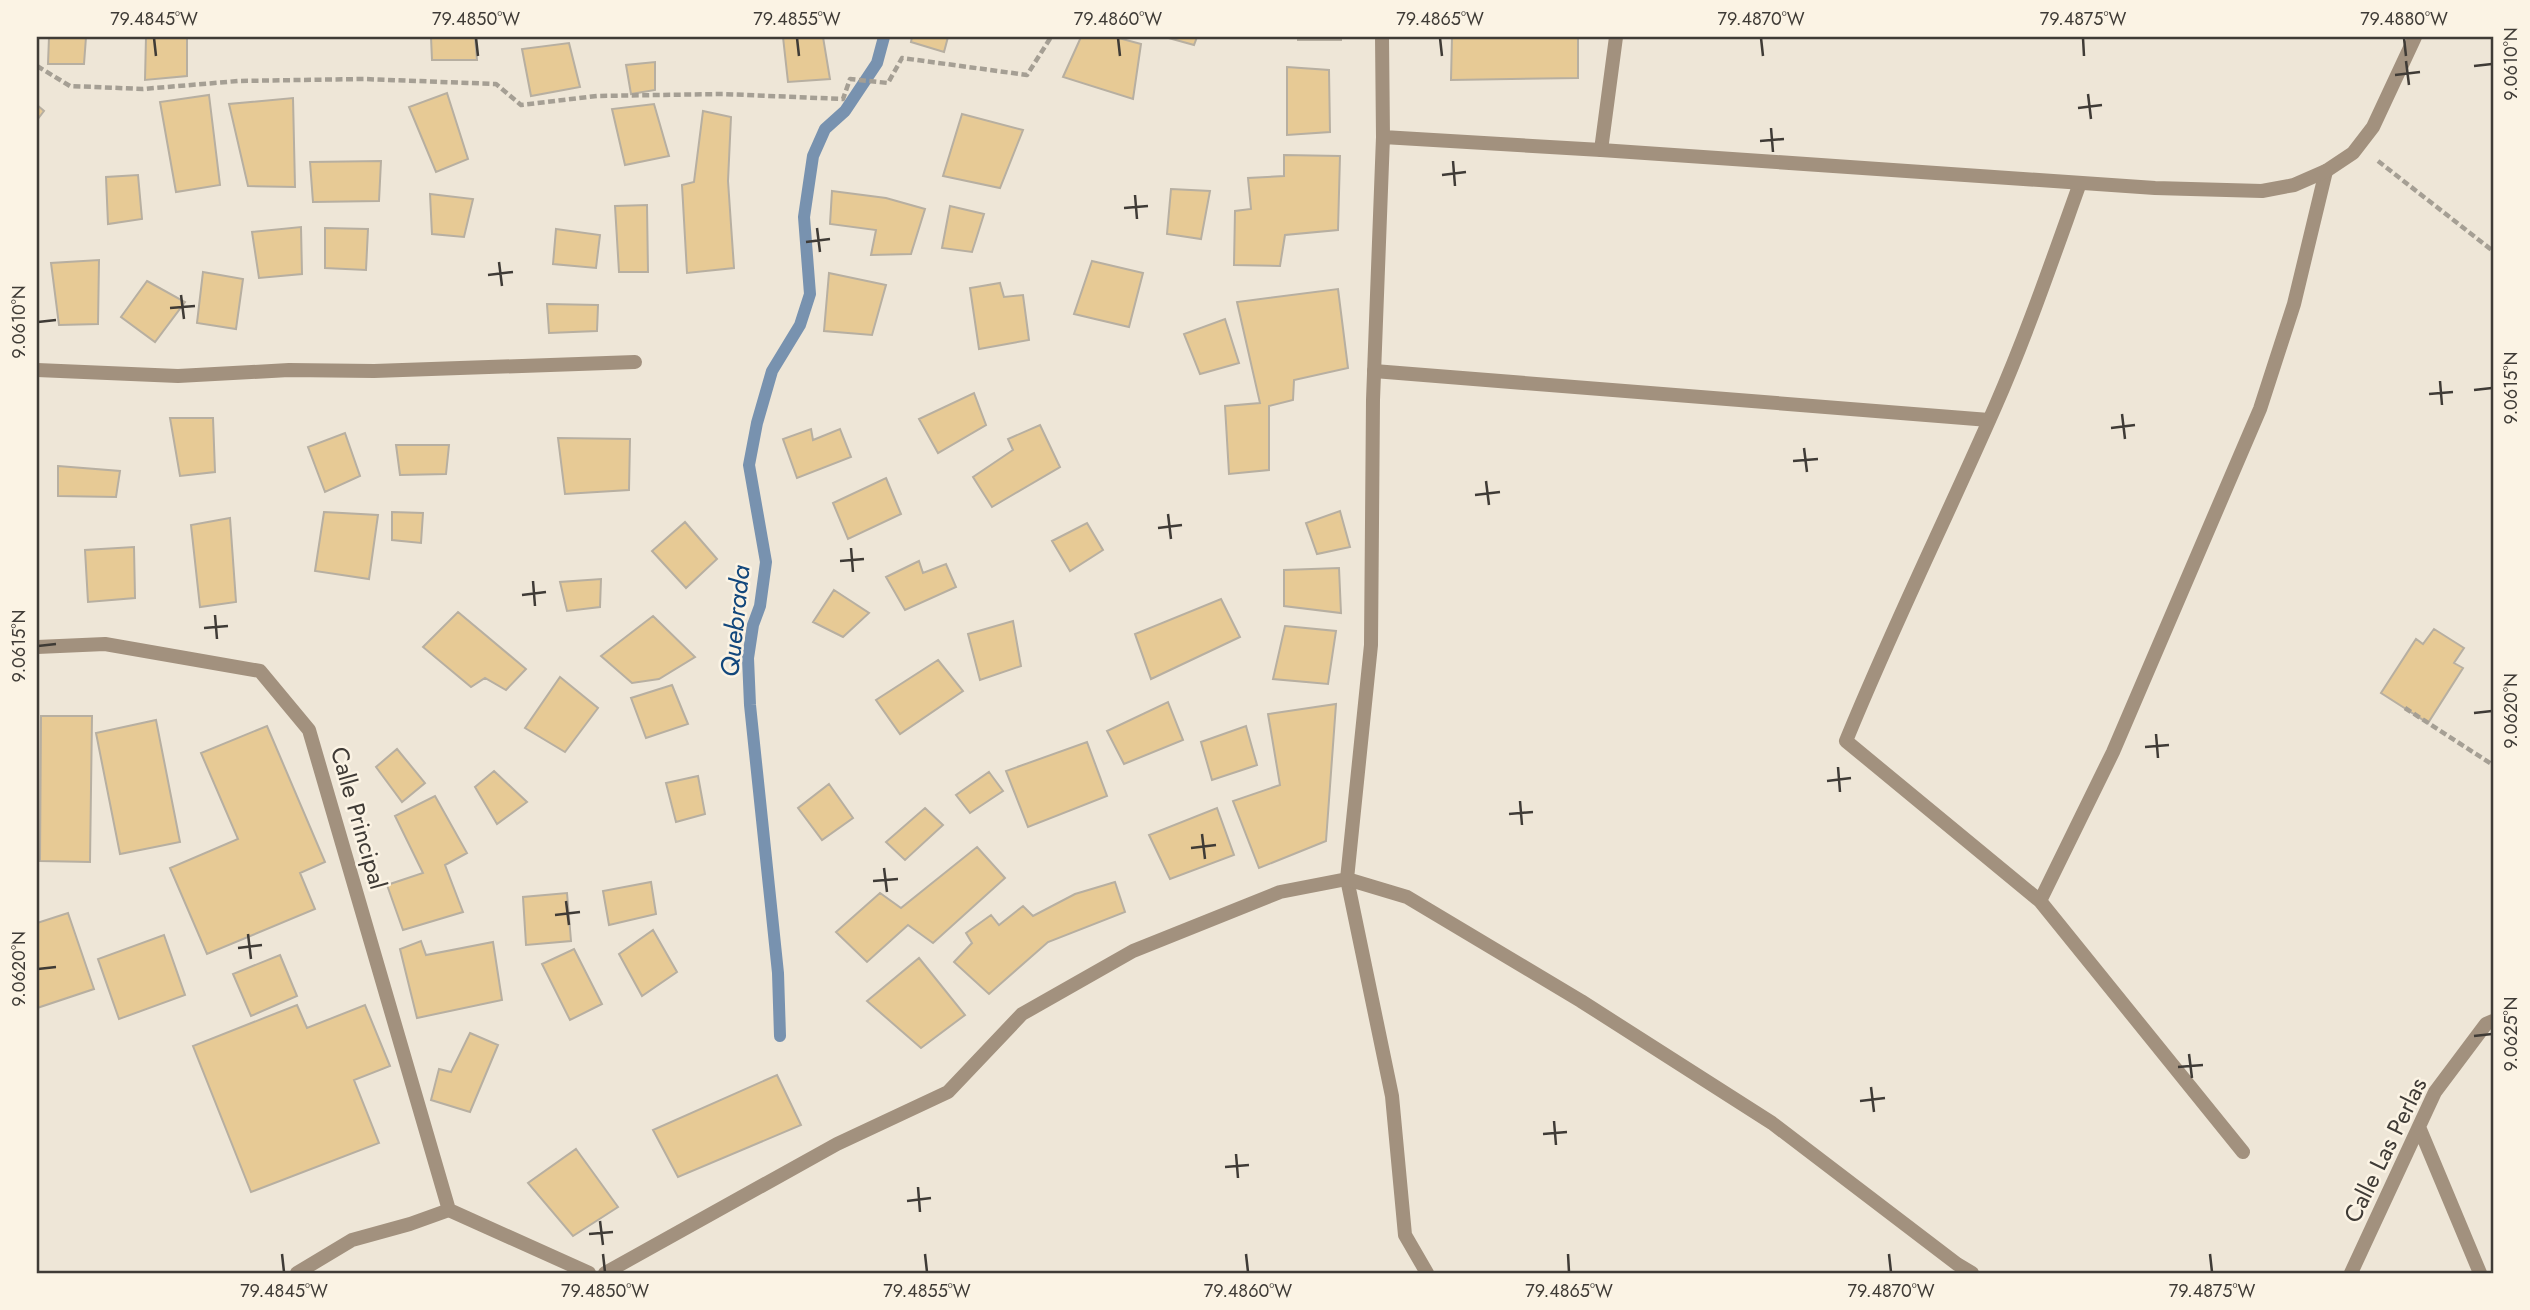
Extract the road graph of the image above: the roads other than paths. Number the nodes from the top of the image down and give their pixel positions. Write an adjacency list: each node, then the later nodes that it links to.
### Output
1 (1382, 37): 4 (street)
2 (1616, 37): 5 (street)
3 (2415, 37): 6 (street)
4 (1383, 137): 5 (street); 10 (street)
5 (1601, 150): 7 (street)
6 (2326, 171): 7 (street); 14 (street)
7 (2080, 183): 11 (street)
8 (635, 362): 9 (street)
9 (37, 370)
10 (1374, 371): 11 (street); 13 (street)
11 (1989, 420): 14 (street)
12 (37, 647): 18 (street, Calle Principal)
13 (1347, 878): 21 (street); 22 (street); 23 (street)
14 (2040, 901): 17 (street)
15 (2493, 1021): 16 (street, Calle Las Perlas)
16 (2419, 1127): 24 (street, Calle Las Perlas); 25 (street)
17 (2243, 1152)
18 (449, 1210): 19 (street); 20 (street)
19 (297, 1273)
20 (589, 1273)
21 (606, 1273)
22 (1427, 1273)
23 (1972, 1273)
24 (2351, 1273)
25 (2480, 1273)

